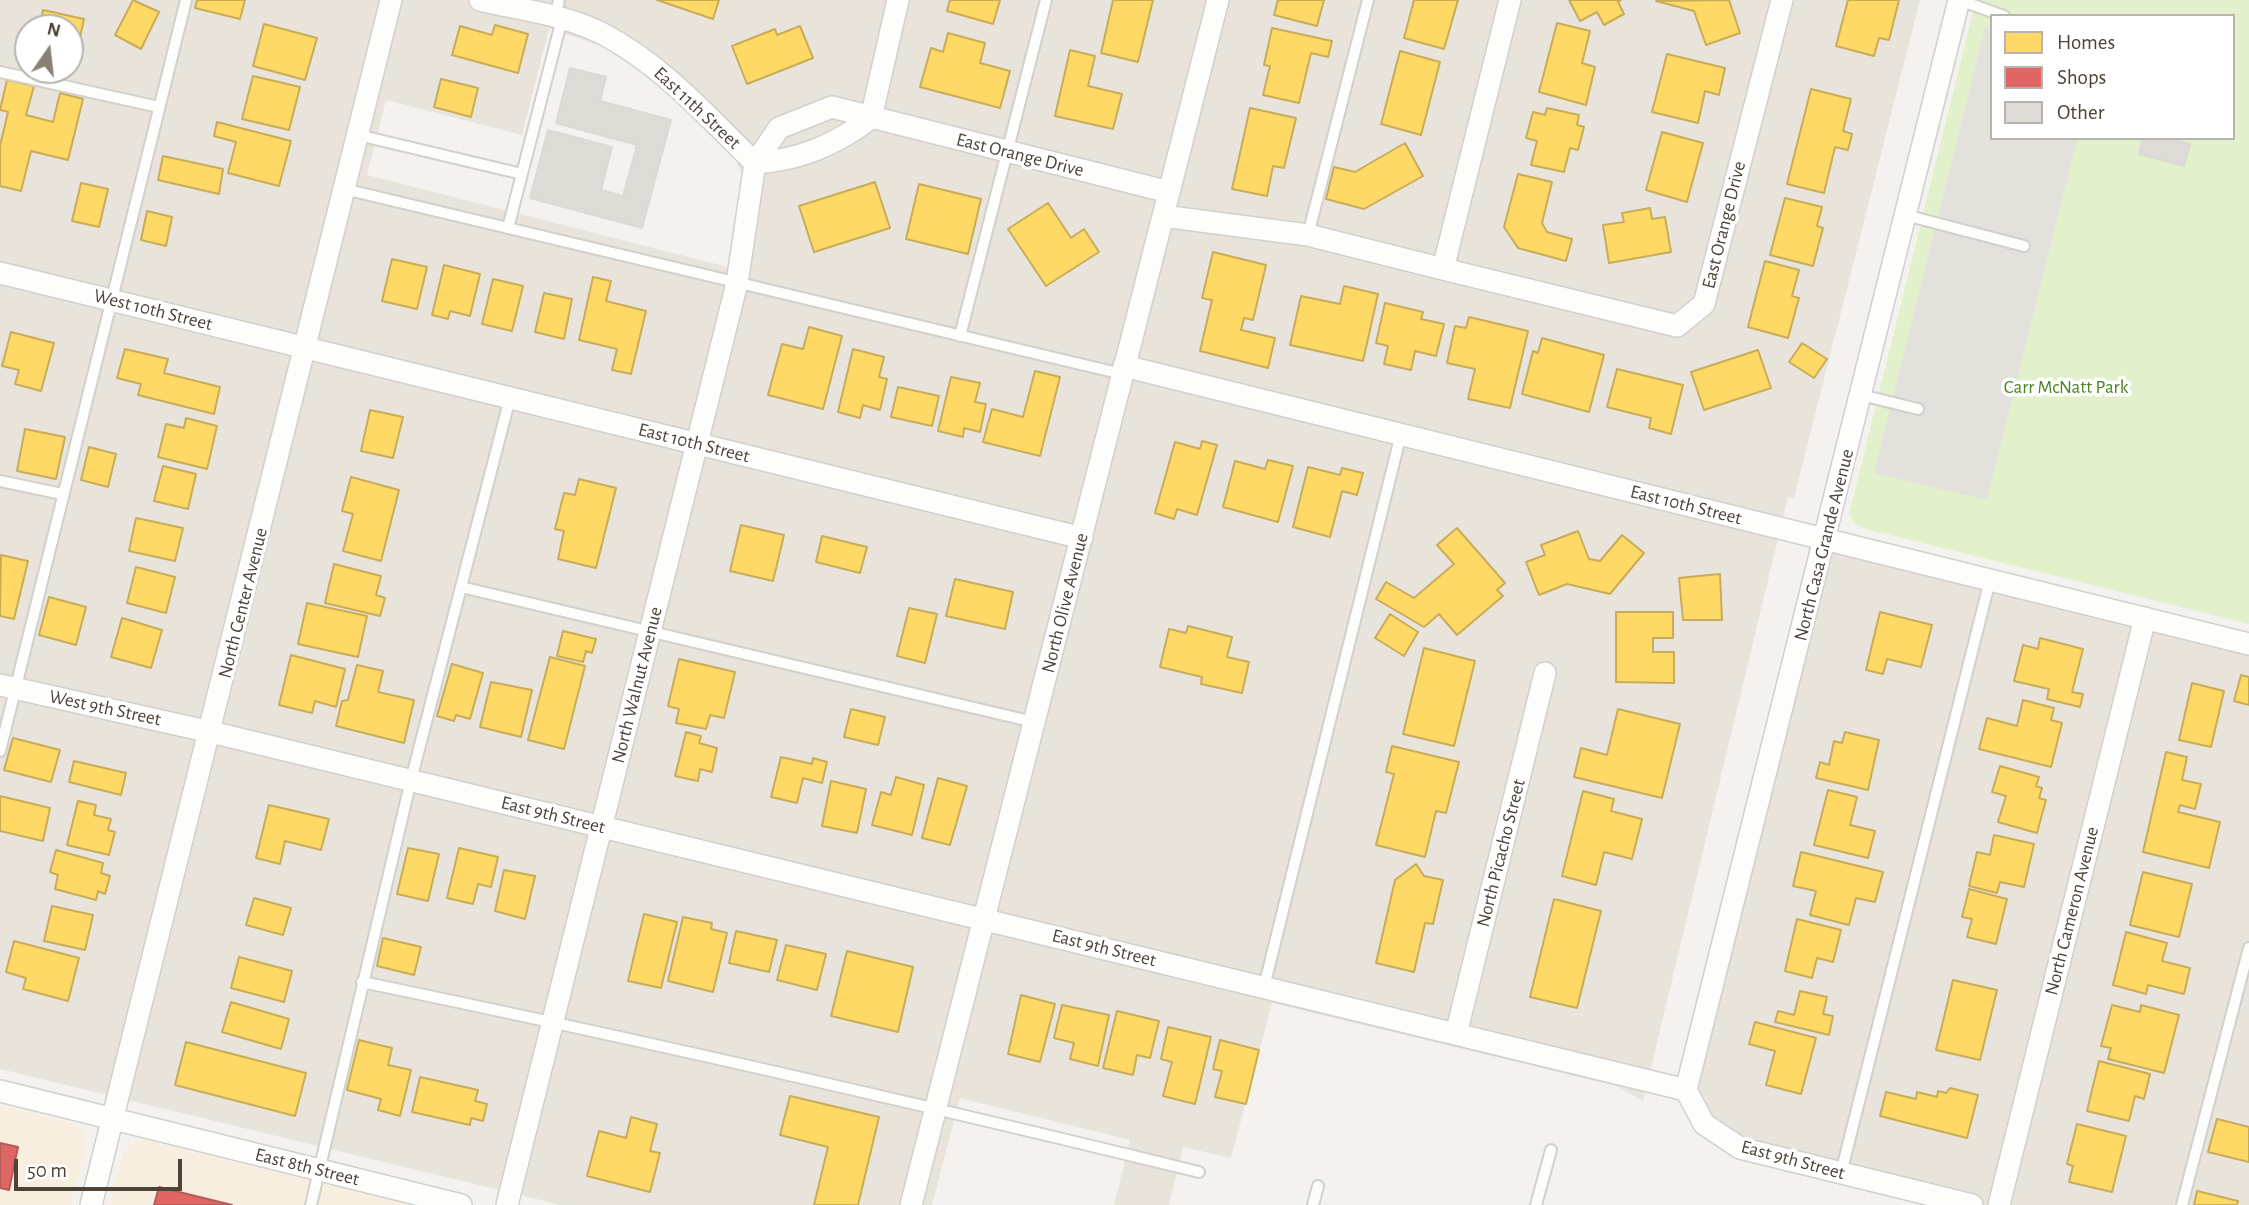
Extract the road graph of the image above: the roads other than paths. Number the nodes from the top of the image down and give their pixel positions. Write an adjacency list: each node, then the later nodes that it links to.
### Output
1 (186, 0): 14 (lane)
2 (391, 0): 16 (street, North Center Avenue)
3 (481, 0): 11 (street, East 11th Street)
4 (898, 0): 15 (street)
5 (1046, 0): 17 (lane)
6 (1218, 0): 21 (street, North Olive Avenue)
7 (1368, 0): 25 (lane)
8 (1510, 0): 27 (street)
9 (1782, 0): 27 (street, East Orange Drive)
10 (1959, 0): 12 (lane); 22 (street, North Casa Grande Avenue)
11 (559, 12): 18 (street, East 11th Street); 19 (lane)
12 (1998, 14)
13 (0, 72): 14 (lane)
14 (159, 107): 30 (lane)
15 (871, 118): 17 (street, East Orange Drive); 18 (street); 18 (street, East Orange Drive)
16 (358, 135): 19 (lane); 20 (street, North Center Avenue)
17 (1007, 152): 21 (street, East Orange Drive); 31 (lane)
18 (755, 163): 29 (street, North Walnut Avenue)
19 (522, 174): 24 (lane)
20 (345, 189): 24 (lane); 32 (street, North Center Avenue)
21 (1169, 192): 23 (street, North Olive Avenue)
22 (1905, 215): 26 (lane); 34 (street, North Casa Grande Avenue)
23 (1163, 216): 25 (street, East Orange Drive); 33 (street, North Olive Avenue)
24 (508, 228): 29 (lane)
25 (1308, 235): 27 (street, East Orange Drive)
26 (2024, 246)
27 (1443, 269)
28 (0, 273): 30 (street, West 10th Street)
29 (737, 283): 31 (lane); 38 (street, North Walnut Avenue)
30 (110, 300): 32 (street, West 10th Street); 40 (lane)
31 (960, 336): 33 (lane)
32 (306, 348): 35 (street, East 10th Street); 51 (street, North Center Avenue)
33 (1123, 370): 37 (street, East 10th Street); 41 (street, North Olive Avenue)
34 (1861, 395): 36 (lane); 42 (street, North Casa Grande Avenue)
35 (510, 398): 38 (street, East 10th Street); 44 (lane)
36 (1918, 409)
37 (1401, 435): 42 (street, East 10th Street); 58 (lane)
38 (697, 444): 41 (street, East 10th Street); 46 (street, North Walnut Avenue)
39 (0, 481): 40 (lane)
40 (62, 495): 49 (lane)
41 (1082, 538): 50 (street, North Olive Avenue)
42 (1825, 539): 43 (street, East 10th Street); 61 (street, North Casa Grande Avenue)
43 (1990, 580): 45 (street, East 10th Street); 68 (lane)
44 (461, 587): 46 (lane); 53 (lane)
45 (2145, 618): 47 (street, East 10th Street); 78 (street, North Cameron Avenue)
46 (650, 629): 50 (lane); 54 (street, North Walnut Avenue)
47 (2249, 644)
48 (1545, 673): 60 (street, North Picacho Street)
49 (8, 687): 51 (street, West 9th Street); 52 (lane)
50 (1034, 722): 55 (street, North Olive Avenue)
51 (211, 732): 53 (street, East 9th Street); 64 (street, North Center Avenue)
52 (0, 751)
53 (411, 780): 54 (street, East 9th Street); 57 (lane)
54 (601, 826): 55 (street, East 9th Street); 59 (street, North Walnut Avenue)
55 (984, 919): 58 (street, East 9th Street); 63 (street, North Olive Avenue)
56 (2249, 948): 79 (lane)
57 (362, 982): 59 (lane); 66 (lane)
58 (1264, 987): 60 (street, East 9th Street)
59 (553, 1021): 63 (lane); 73 (street, North Walnut Avenue)
60 (1456, 1034): 61 (street, East 9th Street)
61 (1686, 1090): 68 (street, East 9th Street)
62 (0, 1091): 64 (street, East 8th Street)
63 (936, 1108): 67 (lane); 74 (street, North Olive Avenue)
64 (112, 1120): 66 (street, East 8th Street); 70 (street, North Center Avenue)
65 (1551, 1150): 76 (lane)
66 (319, 1170): 71 (lane); 72 (street, East 8th Street)
67 (1199, 1172)
68 (1841, 1173): 77 (street, East 9th Street)
69 (1318, 1186): 75 (lane)
70 (91, 1205)
71 (311, 1205)
72 (461, 1205)
73 (508, 1205)
74 (911, 1205)
75 (1313, 1205)
76 (1536, 1205)
77 (1972, 1205)
78 (1999, 1205)
79 (2182, 1205)

